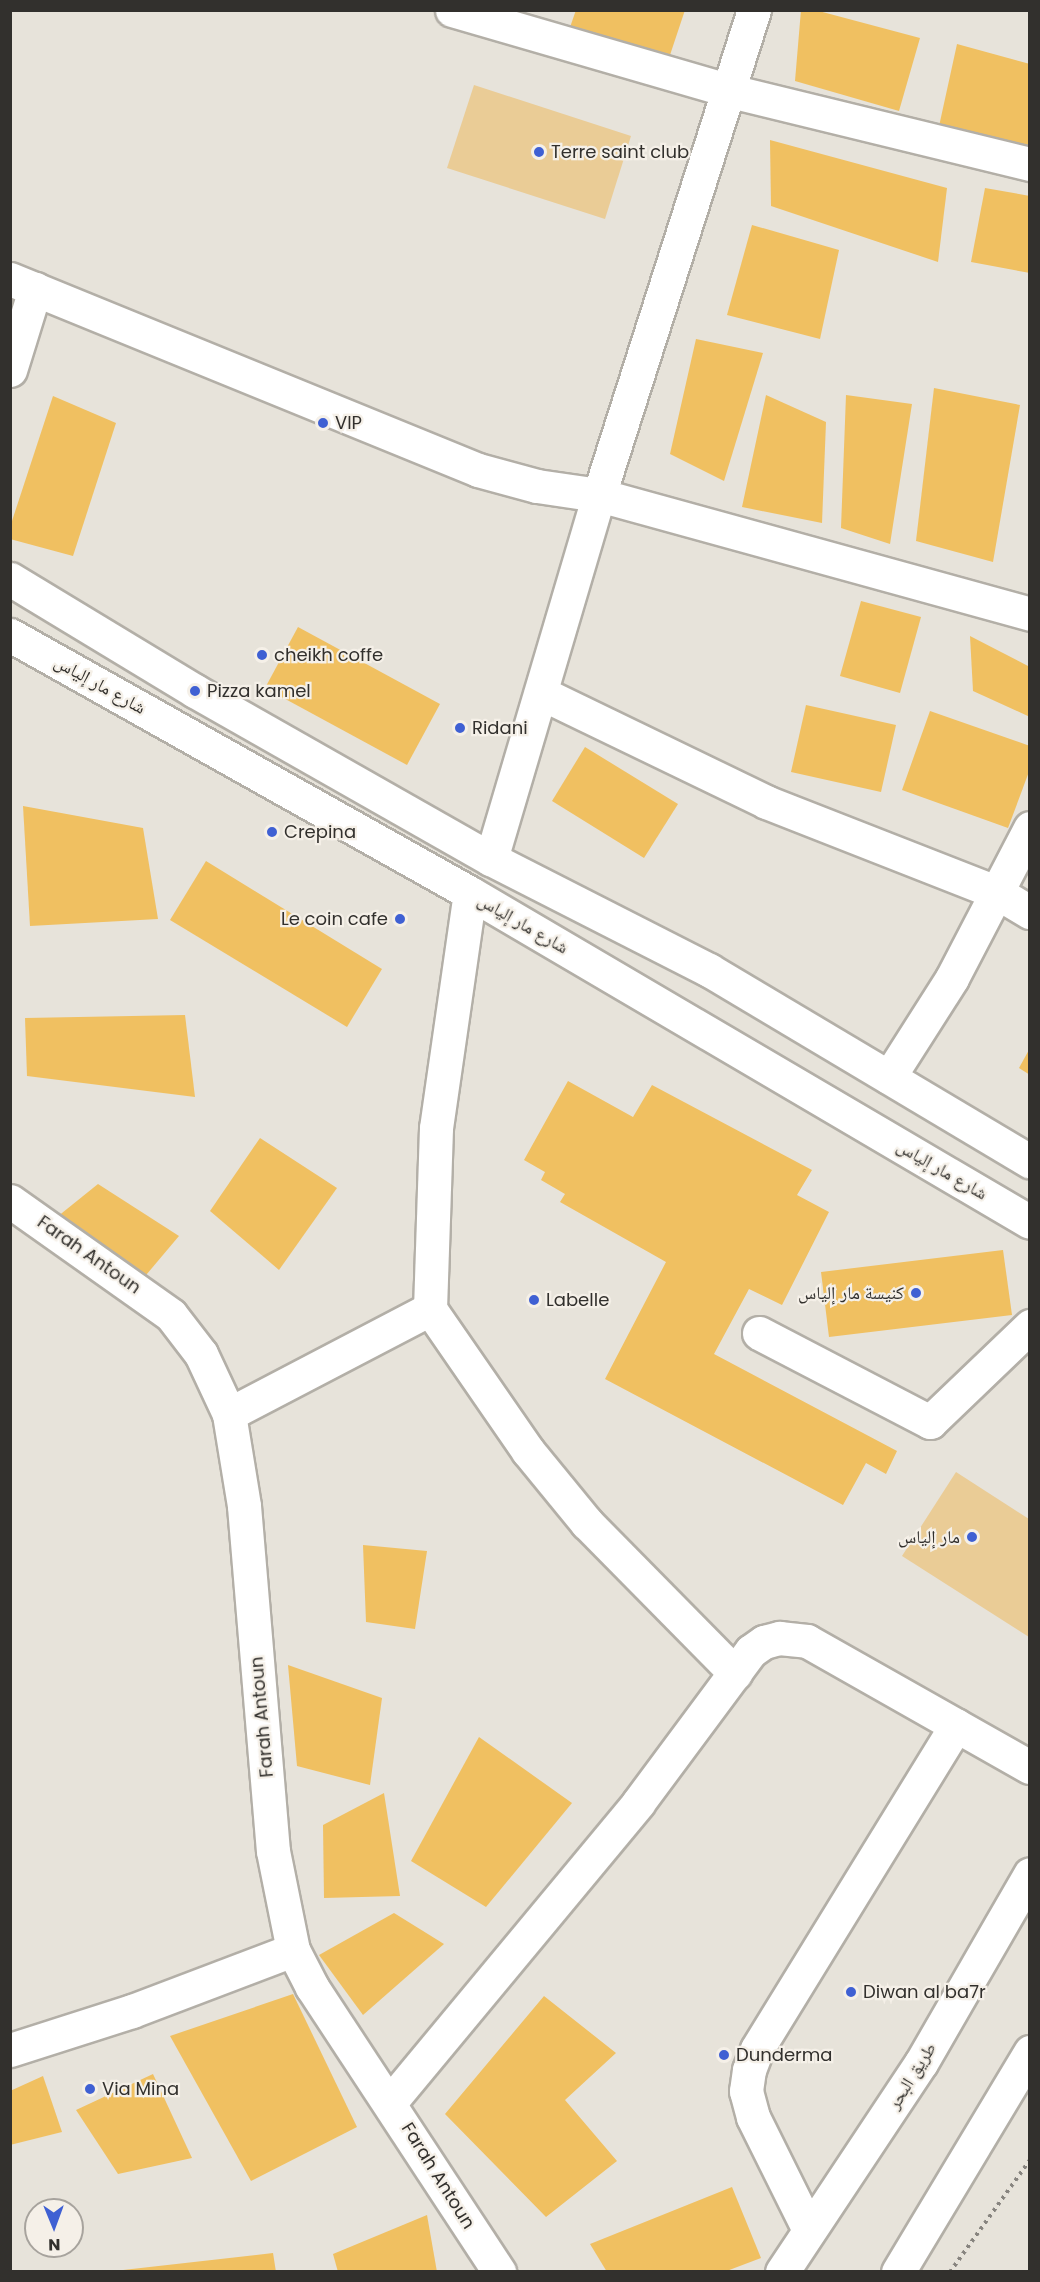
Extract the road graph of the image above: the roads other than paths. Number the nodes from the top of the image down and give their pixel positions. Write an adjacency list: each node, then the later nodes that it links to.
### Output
1 (452, 10): 3 (main road)
2 (754, 10): 3 (main road)
3 (730, 91): 4 (main road); 7 (main road)
4 (1029, 164)
5 (22, 284): 6 (main road); 7 (main road)
6 (10, 370)
7 (599, 495): 9 (main road); 11 (main road)
8 (10, 579): 13 (main road)
9 (1029, 614)
10 (10, 635): 14 (main road, شارع مار إلياس)
11 (541, 693): 13 (main road); 15 (main road)
12 (1029, 828): 15 (main road)
13 (491, 859): 17 (main road)
14 (470, 893): 20 (main road, شارع مار إلياس); 21 (main road)
15 (998, 893): 16 (main road); 17 (main road)
16 (1029, 912)
17 (888, 1077): 18 (main road)
18 (1029, 1161)
19 (10, 1201): 24 (main road, Farah Antoun)
20 (1029, 1222)
21 (430, 1309): 24 (main road); 25 (main road)
22 (1029, 1326): 23 (main road)
23 (759, 1333)
24 (229, 1414): 29 (main road, Farah Antoun)
25 (735, 1673): 26 (main road); 32 (main road)
26 (956, 1725): 27 (main road); 33 (main road)
27 (1029, 1767)
28 (1029, 1874): 33 (main road, طريق البحر)
29 (293, 1950): 30 (main road); 32 (main road, Farah Antoun)
30 (10, 2050)
31 (1029, 2052): 36 (main road)
32 (391, 2101): 34 (main road, Farah Antoun)
33 (809, 2230): 35 (main road, طريق البحر)
34 (499, 2271)
35 (782, 2271)
36 (898, 2271)

